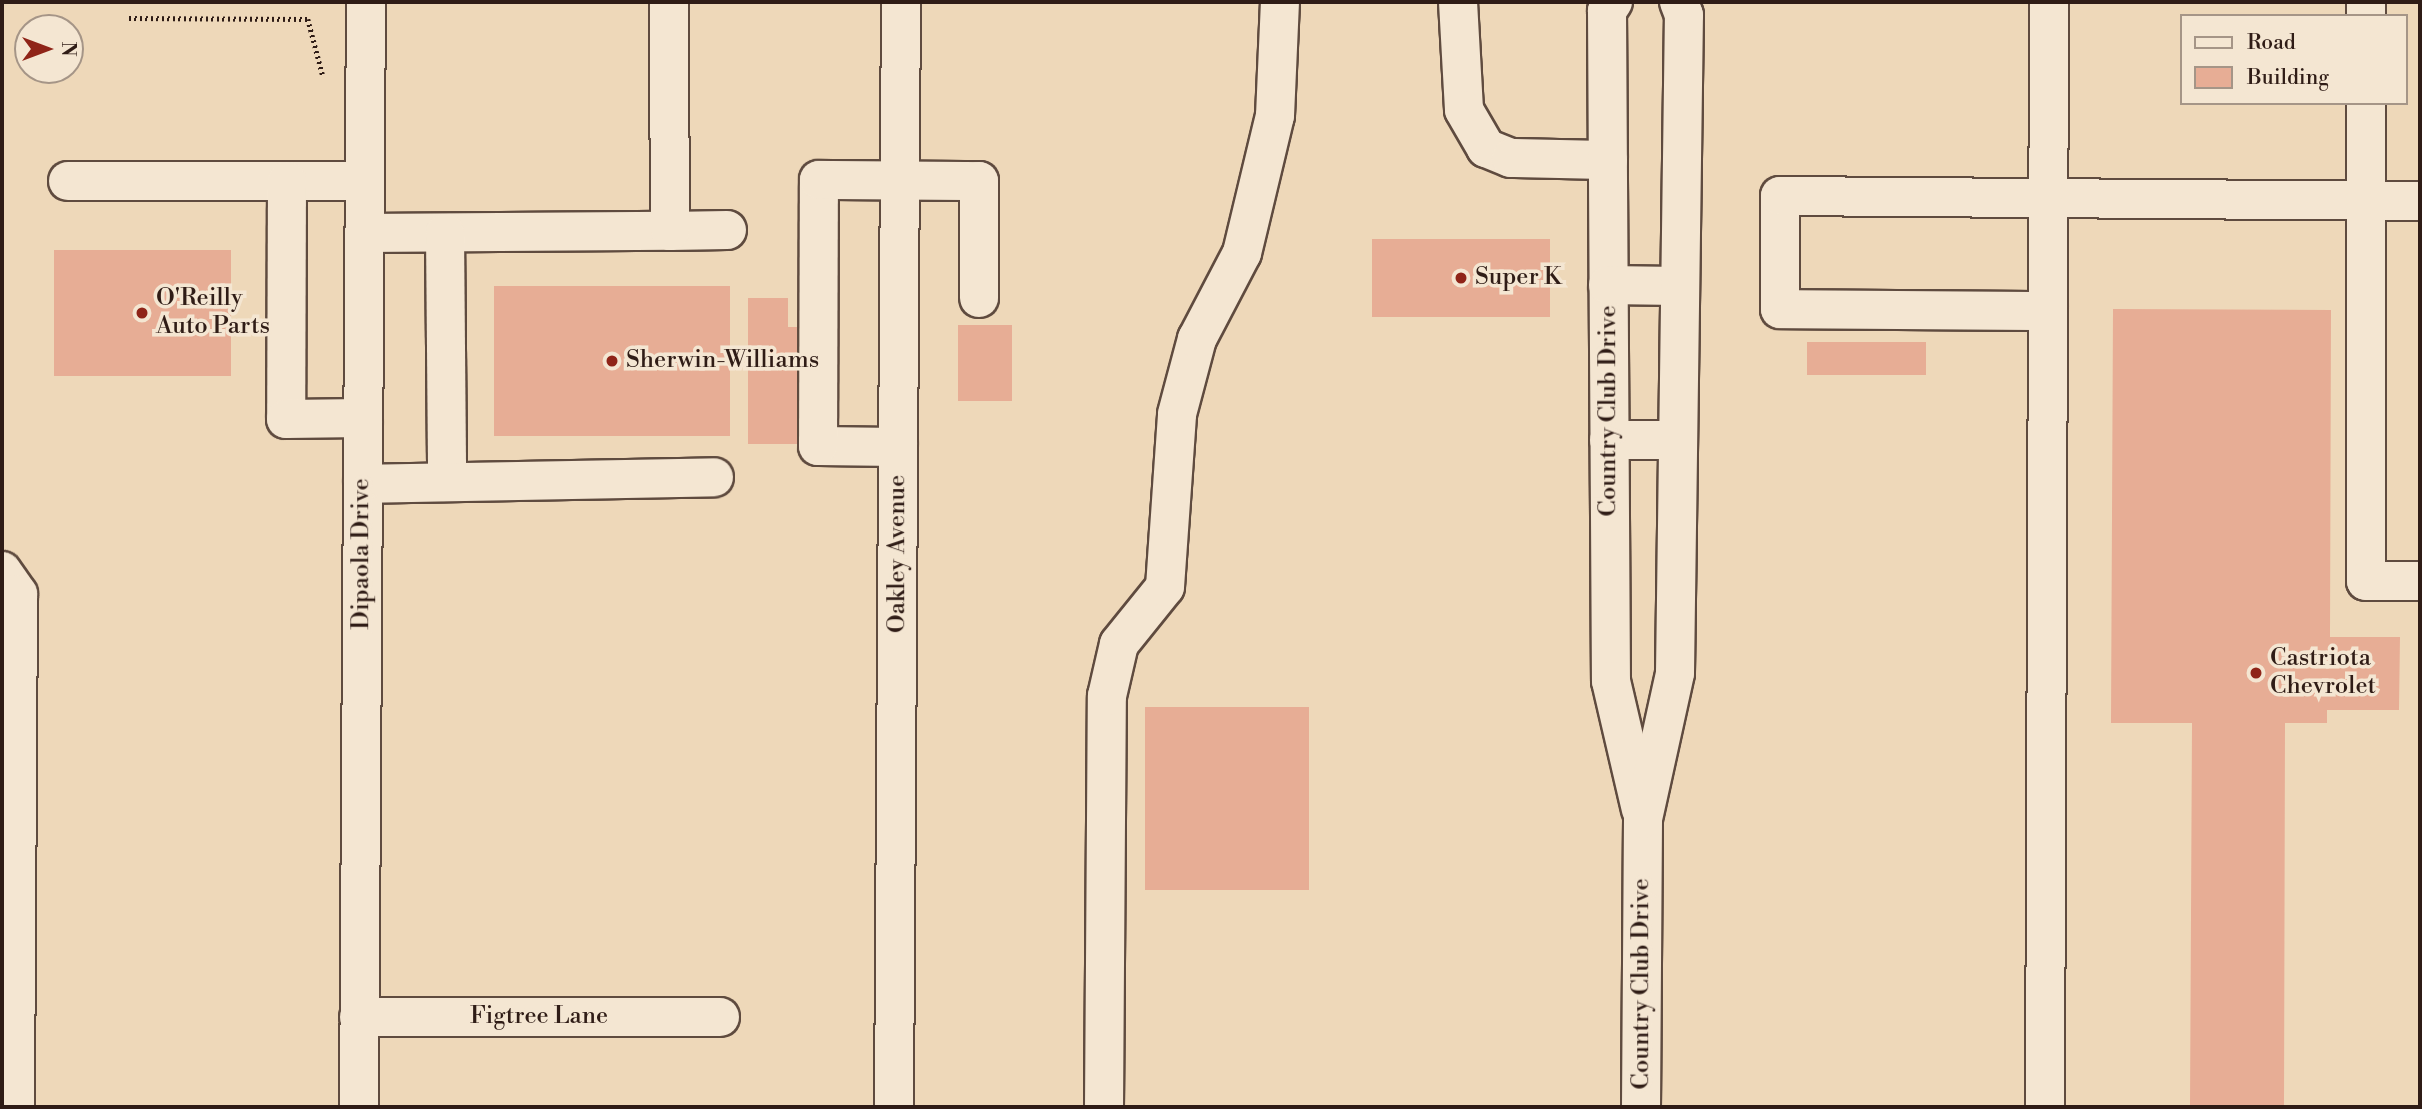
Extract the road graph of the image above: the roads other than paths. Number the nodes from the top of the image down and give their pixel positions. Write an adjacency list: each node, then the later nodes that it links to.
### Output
1 (366, 2): 13 (street, Dipaola Drive)
2 (668, 2): 19 (street)
3 (901, 2): 14 (street, Oakley Avenue)
4 (1280, 2): 41 (street)
5 (1458, 2): 10 (street)
6 (1613, 2): 10 (street, Country Club Drive)
7 (1679, 2): 23 (street, Country Club Drive)
8 (2049, 2): 15 (street)
9 (2366, 105): 16 (street)
10 (1608, 160): 22 (street, Country Club Drive)
11 (68, 181): 12 (street)
12 (287, 181): 13 (street); 26 (street)
13 (365, 181): 20 (street, Dipaola Drive)
14 (900, 181): 24 (street); 29 (street, Oakley Avenue); 29 (street)
15 (2048, 198): 16 (street); 25 (street); 25 (street)
16 (2366, 201): 17 (street); 34 (street)
17 (2420, 201)
18 (727, 230): 19 (street)
19 (670, 231): 21 (street)
20 (365, 233): 21 (street); 26 (street, Dipaola Drive)
21 (445, 233): 31 (street)
22 (1608, 285): 23 (street); 27 (street, Country Club Drive)
23 (1678, 286): 28 (street, Country Club Drive)
24 (979, 298)
25 (2048, 311): 43 (street)
26 (363, 418): 32 (street, Dipaola Drive)
27 (1609, 440): 28 (street); 35 (street, Country Club Drive)
28 (1677, 440): 35 (street, Country Club Drive)
29 (898, 447): 40 (street, Oakley Avenue)
30 (714, 477): 31 (street)
31 (447, 482): 32 (street)
32 (362, 484): 36 (street, Dipaola Drive)
33 (2, 571): 38 (street)
34 (2420, 581)
35 (1643, 819): 42 (street, Country Club Drive)
36 (359, 1017): 37 (street, Figtree Lane); 39 (street, Dipaola Drive)
37 (720, 1017)
38 (16, 1107)
39 (359, 1107)
40 (894, 1107)
41 (1104, 1107)
42 (1641, 1107)
43 (2045, 1107)

